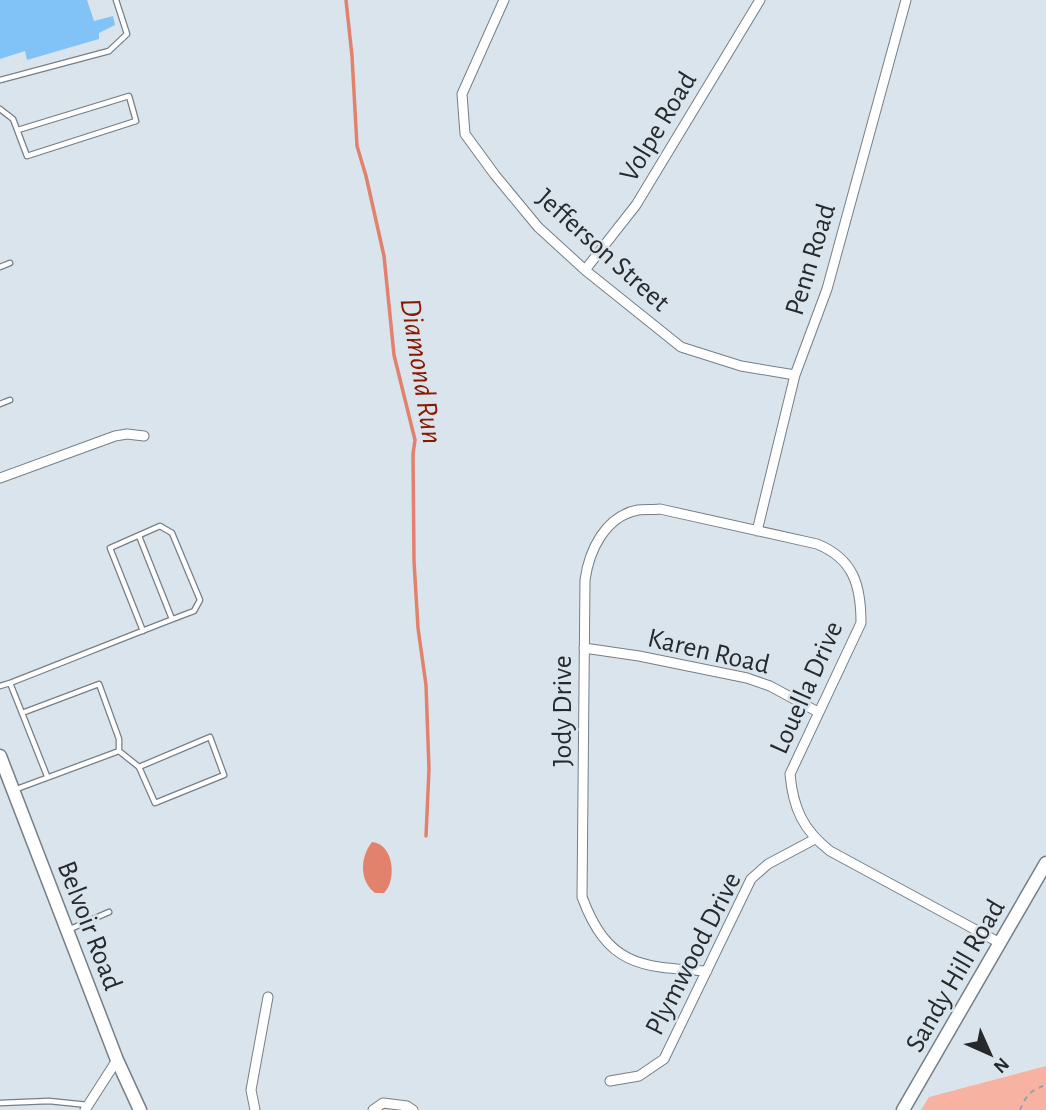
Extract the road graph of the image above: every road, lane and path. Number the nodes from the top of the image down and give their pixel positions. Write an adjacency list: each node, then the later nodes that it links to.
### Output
1 (116, 0): 5 (lane)
2 (504, 0): 10 (street, Jefferson Street)
3 (760, 0): 10 (street, Volpe Road)
4 (906, 0): 11 (street, Penn Road)
5 (0, 80)
6 (0, 109): 7 (lane)
7 (18, 130): 7 (lane)
8 (10, 264): 9 (lane)
9 (0, 267)
10 (585, 270): 11 (street, Jefferson Street)
11 (794, 375): 16 (street, Penn Road)
12 (10, 400): 13 (lane)
13 (0, 404)
14 (144, 436): 15 (street)
15 (0, 478)
16 (757, 531): 20 (street, Jody Drive); 23 (street, Louella Drive)
17 (139, 536): 18 (lane); 18 (lane); 19 (lane)
18 (172, 619): 19 (lane)
19 (144, 631): 21 (lane)
20 (584, 648): 23 (street, Karen Road); 35 (street, Jody Drive)
21 (10, 682): 22 (lane); 24 (lane)
22 (0, 686)
23 (818, 712): 30 (street, Louella Drive)
24 (22, 713): 25 (lane); 28 (lane)
25 (118, 751): 27 (lane); 28 (lane)
26 (0, 755): 29 (street, Belvoir Road)
27 (139, 767): 27 (lane)
28 (47, 776): 29 (lane)
29 (13, 791): 33 (street, Belvoir Road)
30 (815, 839): 34 (street); 35 (street, Plymwood Drive)
31 (1046, 863): 34 (street, Sandy Hill Road)
32 (109, 912): 33 (lane)
33 (67, 931): 37 (street, Belvoir Road)
34 (1000, 943): 46 (street, Sandy Hill Road)
35 (707, 971): 38 (street, Plymwood Drive)
36 (268, 997): 43 (street)
37 (117, 1060): 41 (street); 42 (street, Belvoir Road)
38 (610, 1081)
39 (1046, 1085): 47 (path)
40 (0, 1103): 41 (lane)
41 (87, 1108)
42 (140, 1110)
43 (254, 1110)
44 (373, 1110): 45 (street)
45 (413, 1110)
46 (903, 1110)
47 (1020, 1110)

